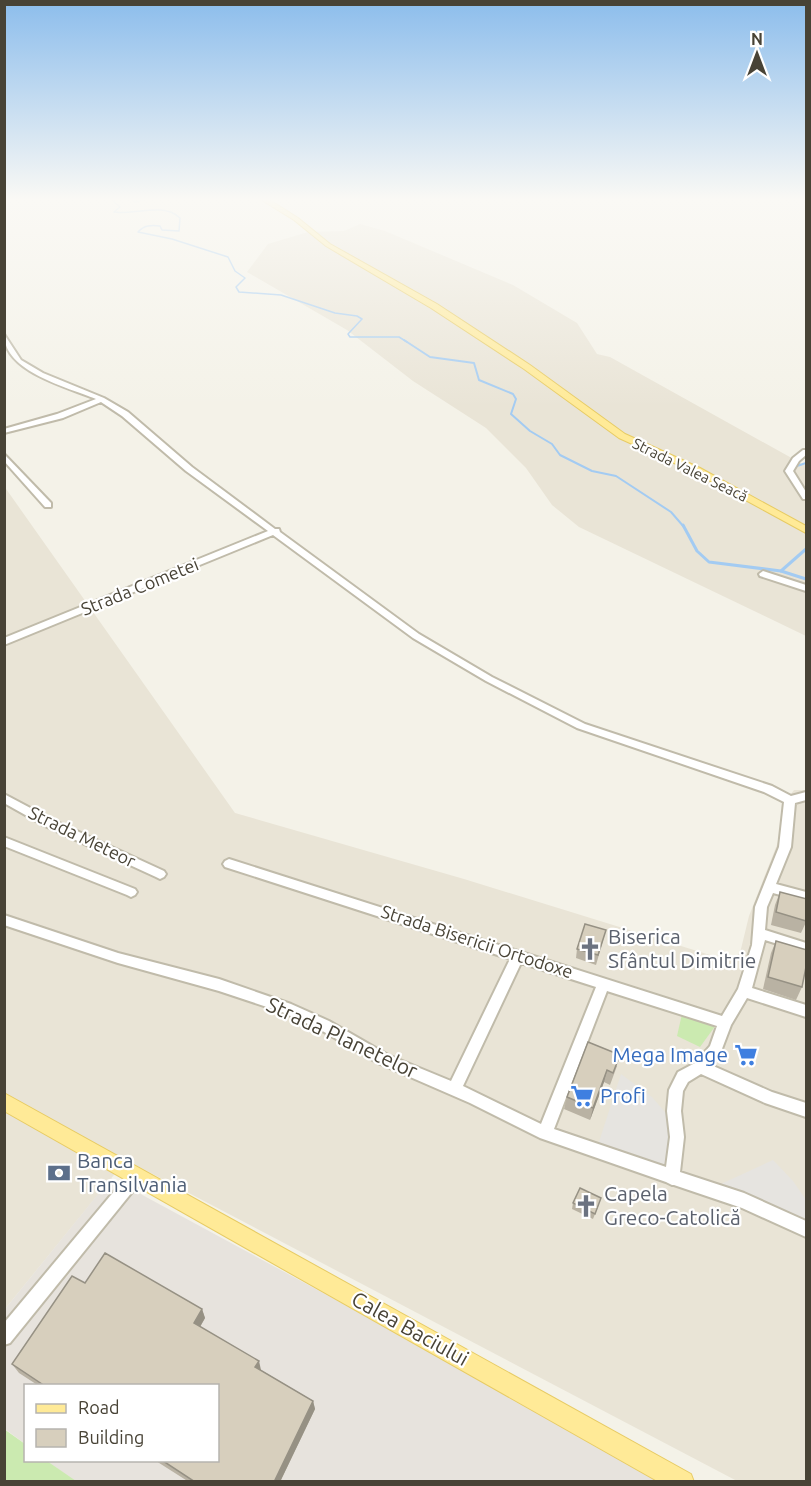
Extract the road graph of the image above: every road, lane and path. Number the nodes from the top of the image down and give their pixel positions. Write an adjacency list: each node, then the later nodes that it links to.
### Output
1 (369, 268): 9 (main road, Strada Valea Seacă)
2 (5, 338): 3 (street)
3 (102, 399): 4 (street); 10 (street)
4 (4, 431)
5 (807, 452): 7 (street)
6 (4, 456): 8 (street)
7 (807, 497)
8 (48, 505)
9 (807, 530)
10 (276, 531): 13 (street, Strada Cometei); 16 (street)
11 (763, 574): 12 (street)
12 (807, 588)
13 (4, 642)
14 (807, 796): 16 (street)
15 (4, 798): 19 (street, Strada Meteor)
16 (790, 800): 20 (street)
17 (4, 841): 21 (street)
18 (229, 864): 26 (street, Strada Bisericii Ortodoxe)
19 (160, 873)
20 (770, 887): 22 (street); 24 (street)
21 (131, 892)
22 (807, 897)
23 (4, 920): 32 (street, Strada Planetelor)
24 (760, 933): 25 (street); 28 (street)
25 (807, 948)
26 (518, 956): 27 (street, Strada Bisericii Ortodoxe); 32 (street)
27 (604, 983): 30 (street, Strada Bisericii Ortodoxe); 35 (street)
28 (744, 991): 29 (street); 30 (street)
29 (807, 1011)
30 (725, 1023): 31 (street)
31 (700, 1067): 34 (street); 37 (street)
32 (453, 1090): 35 (street, Strada Planetelor)
33 (4, 1101): 36 (main road, Calea Baciului)
34 (807, 1110)
35 (545, 1133): 37 (street, Strada Planetelor)
36 (136, 1176): 39 (street); 40 (main road, Calea Baciului)
37 (672, 1178): 38 (street, Strada Planetelor)
38 (807, 1229)
39 (4, 1337)
40 (683, 1482)

